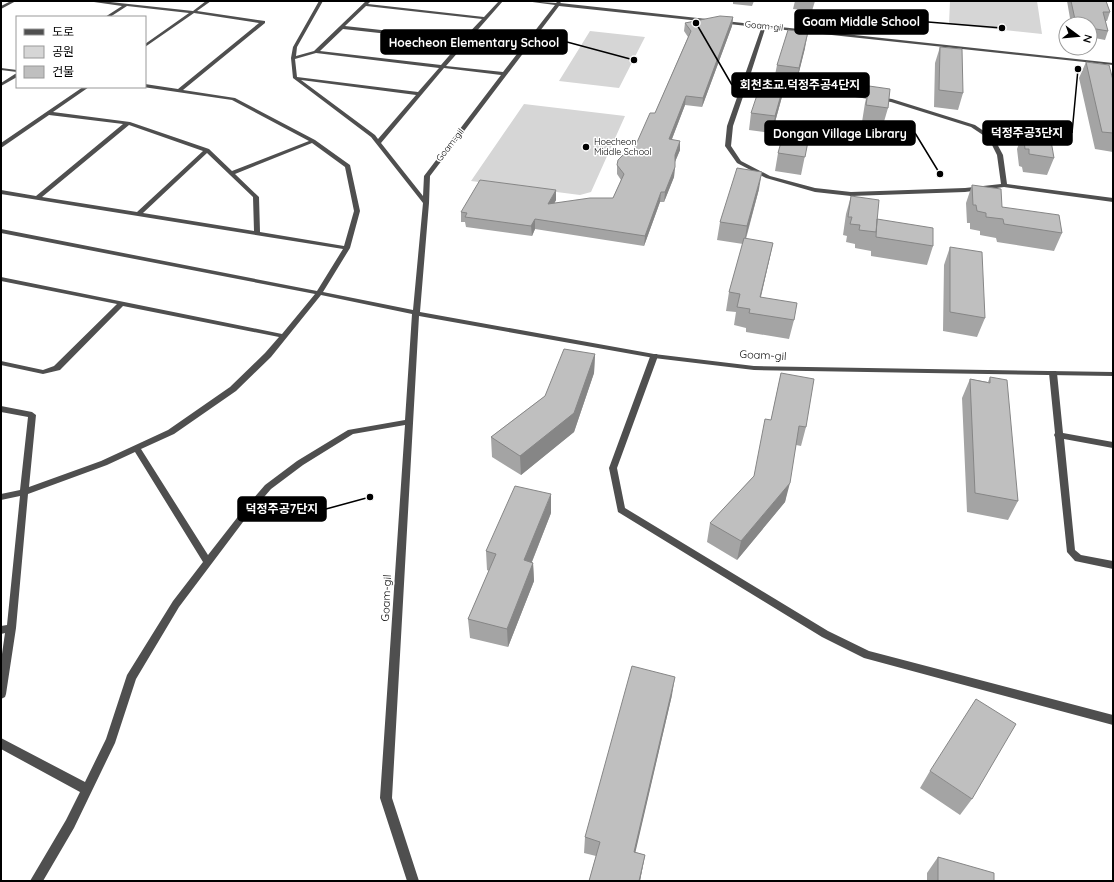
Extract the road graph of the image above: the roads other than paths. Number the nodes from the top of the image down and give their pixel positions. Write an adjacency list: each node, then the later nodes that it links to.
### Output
1 (14, 1): 12 (street)
2 (89, 1): 10 (street)
3 (132, 1): 10 (street)
4 (209, 1): 13 (street)
5 (321, 1): 21 (street)
6 (369, 1): 11 (street)
7 (500, 1): 15 (street)
8 (527, 1): 9 (street)
9 (559, 3): 16 (street, Goam-gil); 26 (street, Goam-gil)
10 (126, 5): 13 (street); 14 (street)
11 (364, 5): 15 (street); 17 (street)
12 (1, 8)
13 (194, 12): 19 (street); 33 (street)
14 (109, 16)
15 (485, 18): 18 (street)
16 (764, 26): 22 (street, Goam-gil); 29 (street)
17 (341, 27): 18 (street); 20 (street)
18 (464, 40): 23 (street)
19 (146, 45)
20 (316, 52): 21 (street); 23 (street)
21 (293, 58): 28 (street)
22 (1113, 64)
23 (443, 66): 26 (street); 34 (street)
24 (1, 69): 25 (street)
25 (16, 71)
26 (505, 74): 46 (street, Goam-gil)
27 (16, 76): 30 (street)
28 (295, 78): 34 (street); 38 (street)
29 (746, 83): 42 (street); 42 (street)
30 (1, 85)
31 (146, 86): 33 (street)
32 (85, 88): 35 (street)
33 (179, 91): 37 (street)
34 (419, 94): 38 (street)
35 (48, 113): 36 (street); 39 (street)
36 (128, 123): 40 (street); 44 (street)
37 (313, 141): 41 (street); 50 (street)
38 (379, 142): 46 (street)
39 (1, 146)
40 (206, 150): 41 (street); 47 (street)
41 (231, 173): 49 (street)
42 (1004, 185): 45 (street)
43 (1, 192): 44 (street)
44 (37, 198): 47 (street)
45 (1113, 200)
46 (426, 203): 54 (street, Goam-gil)
47 (139, 214): 49 (street)
48 (1, 231): 52 (street)
49 (257, 233): 50 (street)
50 (347, 248): 52 (street)
51 (1, 279): 53 (street)
52 (319, 293): 54 (street); 55 (street)
53 (121, 304): 55 (street); 57 (street)
54 (416, 313): 56 (street, Goam-gil); 61 (street, Goam-gil)
55 (283, 336): 64 (street)
56 (654, 356): 58 (street, Goam-gil); 71 (street)
57 (1, 363)
58 (1052, 373): 59 (street, Goam-gil); 62 (street)
59 (1113, 374)
60 (1, 409): 65 (street)
61 (409, 422): 67 (street); 75 (street, Goam-gil)
62 (1058, 435): 63 (street); 68 (street)
63 (1113, 445)
64 (136, 448): 65 (street); 67 (street)
65 (24, 492): 66 (street); 69 (street)
66 (1, 497)
67 (208, 562): 73 (street)
68 (1113, 565)
69 (6, 629): 70 (street)
70 (1, 694)
71 (1113, 720)
72 (1, 743): 73 (street)
73 (86, 789): 74 (street)
74 (36, 881)
75 (414, 881)

